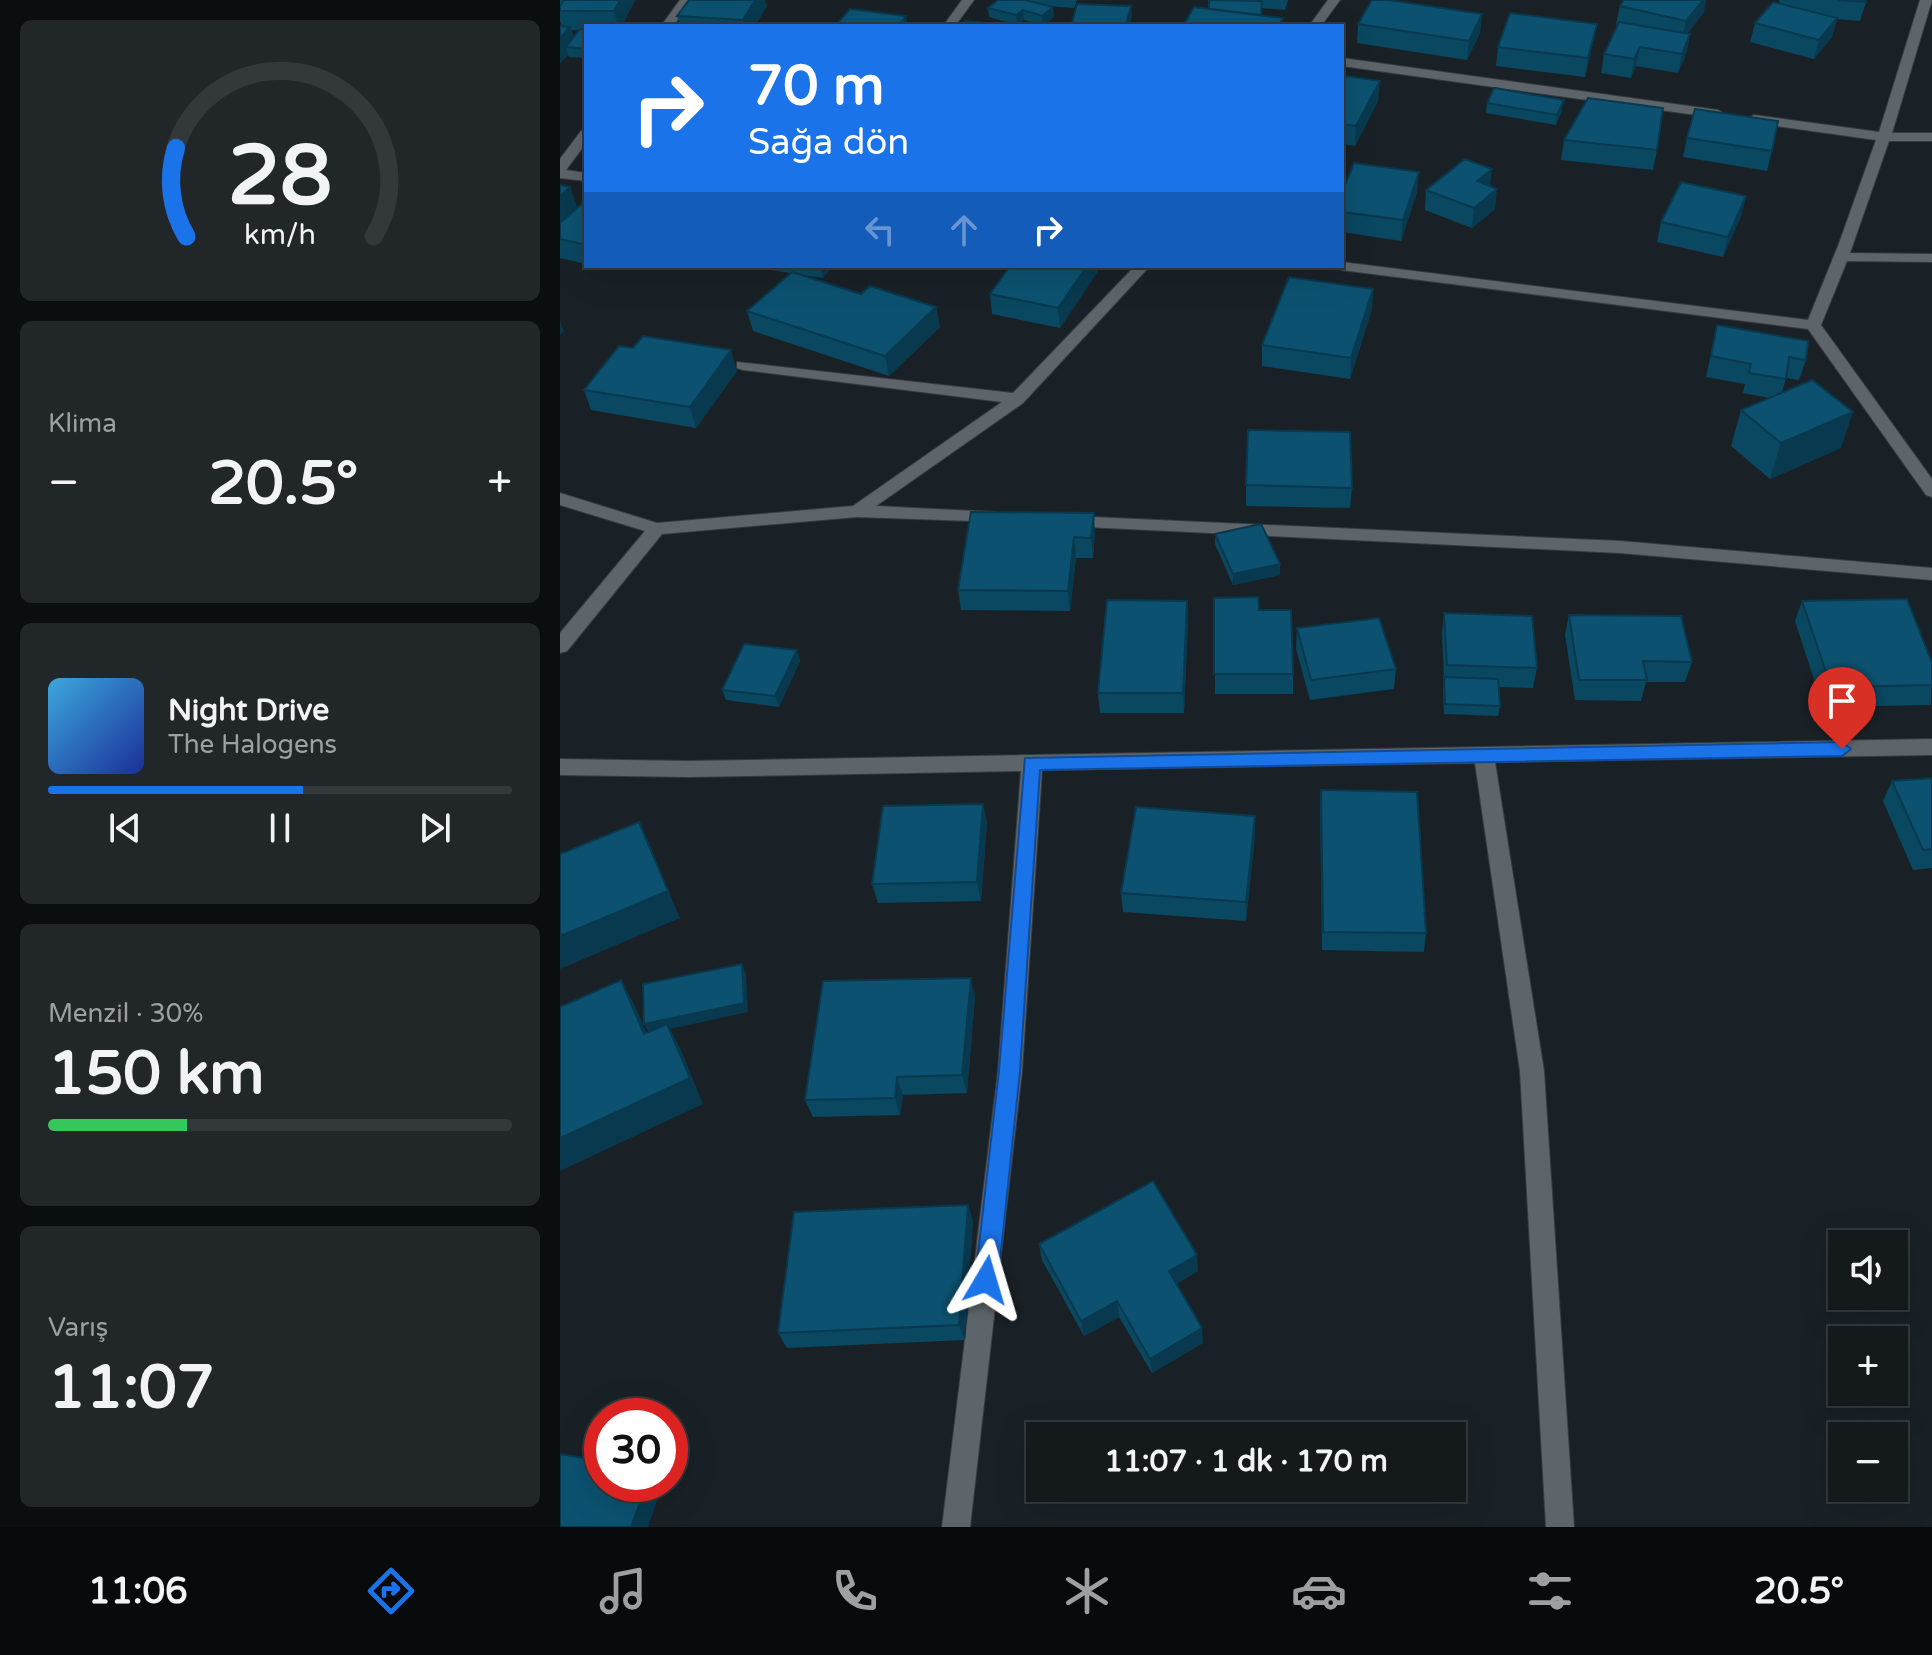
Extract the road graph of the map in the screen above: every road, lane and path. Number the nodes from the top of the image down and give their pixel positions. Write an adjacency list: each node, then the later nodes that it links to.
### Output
1 (686, 0): 5 (street)
2 (968, 0): 6 (street)
3 (1334, 0): 7 (street)
4 (1926, 0): 12 (street)
5 (668, 24)
6 (950, 24)
7 (1316, 24)
8 (1344, 62): 9 (street)
9 (1730, 115)
10 (1746, 118): 12 (street)
11 (584, 137): 14 (street)
12 (1886, 137): 13 (street); 16 (street)
13 (1932, 137)
14 (560, 171): 15 (street)
15 (584, 177)
16 (1843, 257): 17 (street); 20 (street)
17 (1932, 258)
18 (1344, 266): 20 (street)
19 (1141, 268): 22 (street)
20 (1813, 325): 23 (street)
21 (743, 365): 22 (street)
22 (1017, 399): 25 (street)
23 (1929, 483)
24 (560, 499): 28 (street)
25 (857, 511): 26 (street); 28 (street)
26 (1008, 519)
27 (1054, 521): 29 (street)
28 (657, 529): 30 (street)
29 (1932, 574)
30 (560, 646)
31 (1932, 747): 32 (street)
32 (1484, 755): 33 (street); 36 (street)
33 (1032, 763): 34 (street); 35 (street)
34 (560, 767)
35 (956, 1527)
36 (1560, 1527)

